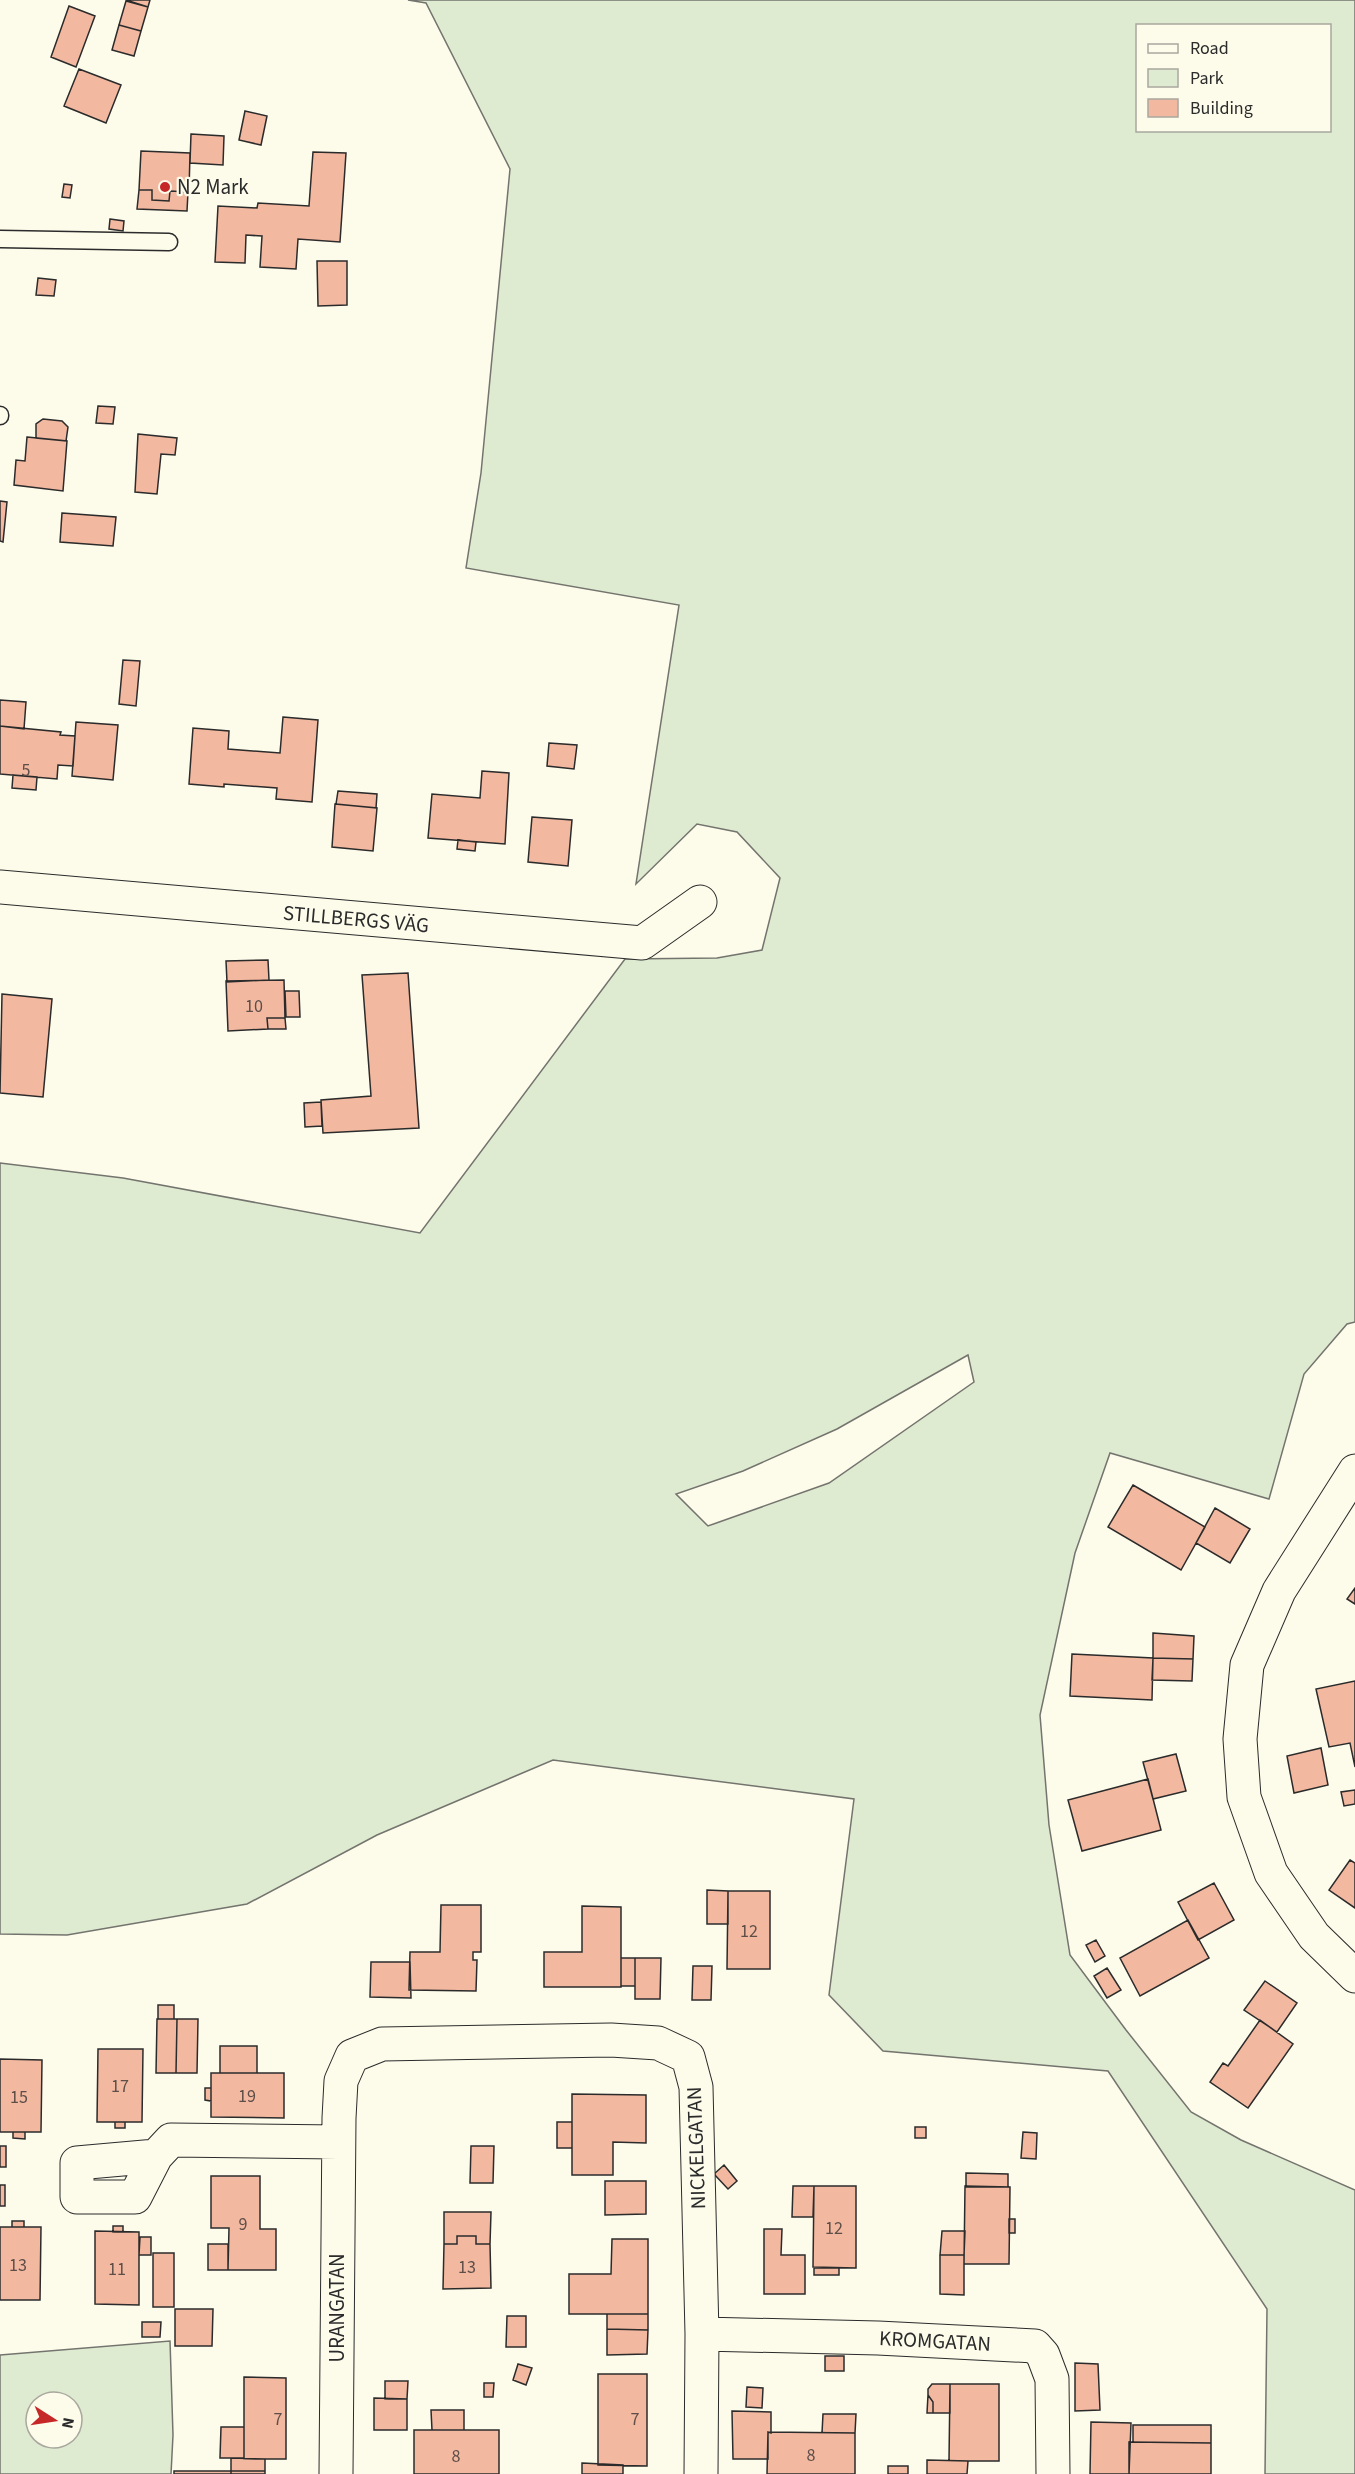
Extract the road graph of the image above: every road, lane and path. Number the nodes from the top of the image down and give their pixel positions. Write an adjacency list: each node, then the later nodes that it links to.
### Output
1 (0, 239): 2 (lane)
2 (169, 242)
3 (0, 887): 4 (street, STILLBERGS VÄG)
4 (700, 902)
5 (1355, 1471): 6 (street)
6 (1355, 1976)
7 (352, 2056): 8 (street, URANGATAN); 10 (street, NICKELGATAN)
8 (338, 2142): 9 (street); 11 (street, URANGATAN)
9 (156, 2156)
10 (702, 2334): 12 (street, NICKELGATAN); 13 (street, KROMGATAN)
11 (336, 2474)
12 (701, 2474)
13 (1053, 2474)

